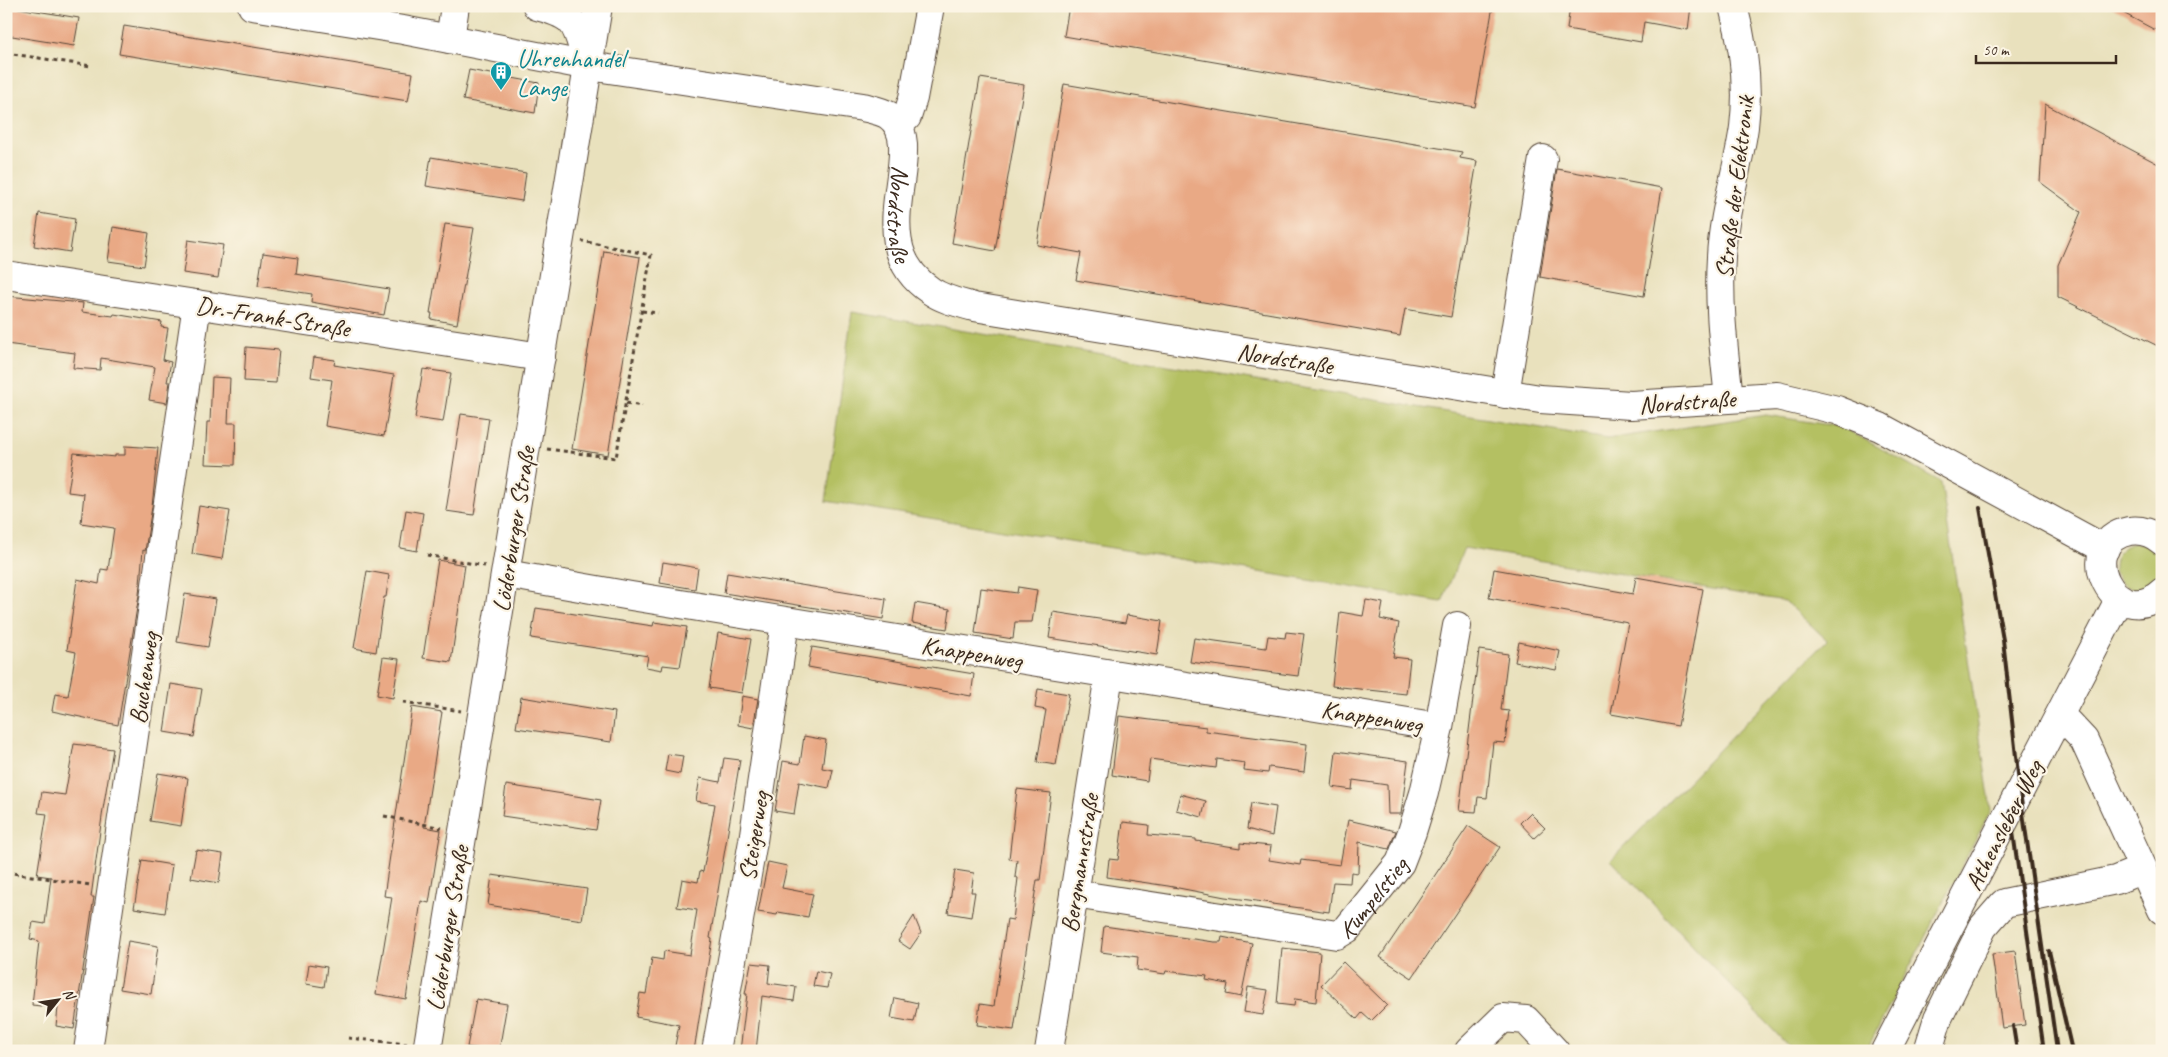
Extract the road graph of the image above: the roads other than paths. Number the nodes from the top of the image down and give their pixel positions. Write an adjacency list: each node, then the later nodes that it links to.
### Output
1 (252, 6): 7 (street)
2 (455, 6): 7 (street)
3 (598, 6): 8 (street, Löderburger Straße)
4 (930, 6): 9 (street)
5 (1733, 6): 15 (street, Straße der Elektronik)
6 (543, 7): 8 (street)
7 (450, 39): 8 (street)
8 (588, 66): 9 (street); 13 (street, Löderburger Straße)
9 (898, 125): 14 (street, Nordstraße)
10 (1542, 159): 14 (street)
11 (6, 275): 12 (street, Dr.-Frank-Straße)
12 (197, 304): 13 (street, Dr.-Frank-Straße); 30 (street, Buchenweg)
13 (541, 357): 18 (street, Löderburger Straße)
14 (1505, 394): 15 (street, Nordstraße)
15 (1729, 398): 17 (street, Nordstraße)
16 (2159, 531): 17 (street)
17 (2105, 549): 20 (street)
18 (506, 574): 21 (street, Knappenweg); 29 (street, Löderburger Straße)
19 (2162, 592): 20 (street)
20 (2120, 598): 24 (street, Athensleber Weg)
21 (785, 622): 23 (street, Knappenweg); 31 (street, Steigerweg)
22 (1456, 626): 25 (street, Kumpelstieg)
23 (1109, 675): 25 (street, Knappenweg); 27 (street, Bergmannstraße)
24 (2058, 718): 26 (street); 35 (street, Athensleber Weg)
25 (1438, 727): 27 (street, Kumpelstieg)
26 (2143, 869): 28 (street); 36 (street)
27 (1074, 894): 32 (street, Bergmannstraße)
28 (2162, 910)
29 (428, 1049)
30 (88, 1051)
31 (716, 1051)
32 (1049, 1051)
33 (1469, 1051): 34 (street)
34 (1555, 1051)
35 (1885, 1051)
36 (1928, 1051)

